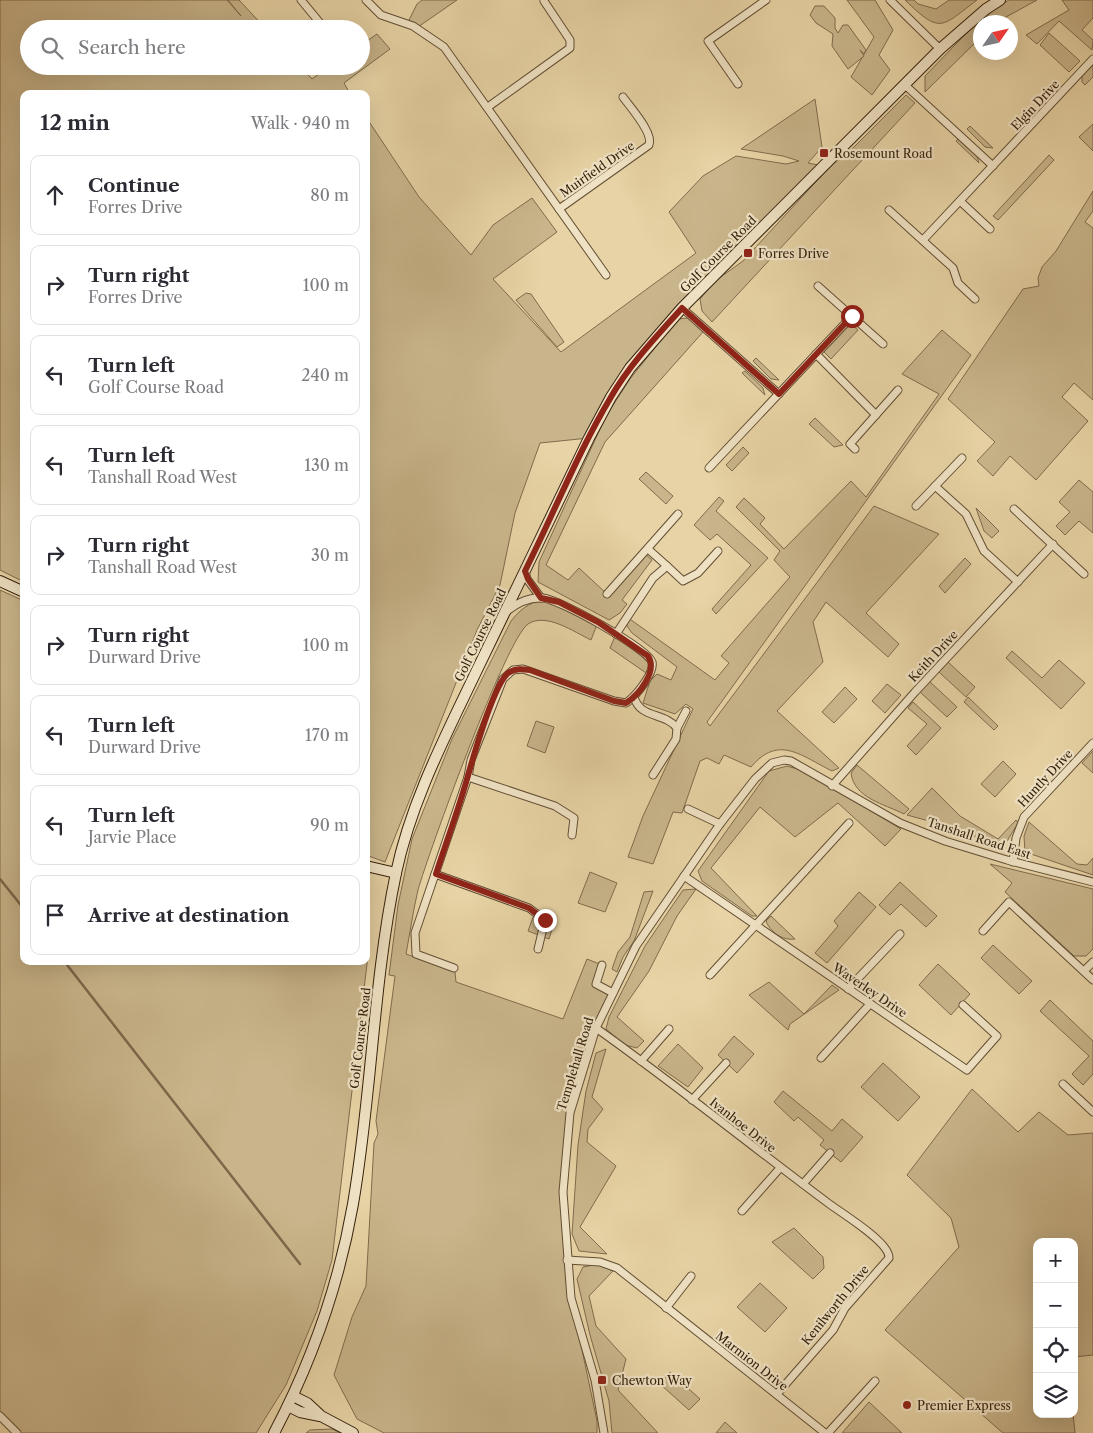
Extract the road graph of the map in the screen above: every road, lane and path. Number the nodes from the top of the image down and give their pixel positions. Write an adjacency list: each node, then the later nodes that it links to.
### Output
1 (301, 0): 7 (street)
2 (366, 0): 13 (street, Muirfield Drive)
3 (766, 0): 10 (street)
4 (890, 0): 8 (street)
5 (1000, 0): 8 (street, Golf Course Road)
6 (544, 1): 13 (street)
7 (318, 20)
8 (940, 50): 11 (street, Golf Course Road)
9 (1093, 59): 14 (street, Elgin Drive)
10 (738, 84)
11 (905, 85): 14 (street); 23 (street, Golf Course Road)
12 (623, 97): 16 (street, Muirfield Drive)
13 (488, 107): 16 (street, Muirfield Drive)
14 (993, 166): 15 (street, Elgin Drive)
15 (960, 201): 18 (street); 19 (street, Elgin Drive)
16 (558, 209): 20 (street, Muirfield Drive)
17 (889, 210): 19 (street)
18 (990, 229)
19 (923, 240): 22 (street)
20 (606, 275)
21 (818, 286): 24 (street)
22 (975, 299)
23 (682, 308): 28 (street); 41 (street, Golf Course Road)
24 (852, 316): 25 (street); 26 (street)
25 (883, 344)
26 (816, 354): 28 (street); 29 (street)
27 (898, 390): 29 (street)
28 (779, 394): 32 (street)
29 (876, 415): 30 (street)
30 (855, 449)
31 (962, 458): 33 (street)
32 (709, 468)
33 (935, 486): 34 (street); 44 (street)
34 (916, 506)
35 (1014, 509): 37 (street)
36 (678, 514): 38 (street)
37 (1053, 544): 42 (street); 44 (street, Keith Drive)
38 (648, 549): 40 (street); 46 (street)
39 (718, 551): 40 (street)
40 (667, 566): 49 (street)
41 (525, 571): 47 (street); 48 (street, Golf Course Road)
42 (1084, 574)
43 (0, 581): 45 (street)
44 (1018, 582): 57 (street, Keith Drive)
45 (20, 590)
46 (607, 594)
47 (541, 598): 48 (street); 49 (street)
48 (503, 615): 64 (street, Golf Course Road)
49 (616, 634): 50 (street)
50 (634, 698): 52 (street); 56 (street)
51 (686, 712): 52 (street)
52 (677, 728): 55 (street)
53 (1093, 743): 62 (street, Huntly Drive)
54 (784, 760): 57 (street, Tanshall Road East); 60 (street, Templehall Road)
55 (653, 775)
56 (468, 777): 61 (street); 65 (street)
57 (832, 786): 62 (street, Tanshall Road East)
58 (688, 809): 60 (street)
59 (849, 823): 68 (street)
60 (720, 824): 66 (street, Templehall Road)
61 (572, 836)
62 (1013, 862): 67 (street, Tanshall Road East)
63 (370, 867): 64 (street)
64 (396, 873): 100 (street, Golf Course Road)
65 (436, 874): 71 (street); 74 (street)
66 (684, 876): 68 (street, Waverley Drive); 79 (street, Templehall Road)
67 (1093, 882)
68 (754, 925): 76 (street); 78 (street, Waverley Drive)
69 (983, 931): 75 (street)
70 (900, 934): 78 (street)
71 (538, 949)
72 (1093, 962): 75 (street)
73 (602, 966): 79 (street)
74 (454, 968)
75 (1084, 972): 77 (street)
76 (710, 975)
77 (1093, 980)
78 (848, 989): 80 (street, Waverley Drive)
79 (613, 993): 82 (street, Templehall Road)
80 (870, 1004): 81 (street, Waverley Drive); 84 (street)
81 (962, 1005)
82 (596, 1028): 85 (street, Ivanhoe Drive); 95 (street, Templehall Road)
83 (669, 1029): 85 (street)
84 (821, 1058)
85 (642, 1061): 88 (street, Ivanhoe Drive)
86 (726, 1063): 88 (street, Ivanhoe Drive)
87 (1063, 1084): 89 (street)
88 (692, 1100): 91 (street, Ivanhoe Drive)
89 (1093, 1112)
90 (830, 1153): 92 (street)
91 (780, 1168): 92 (street, Ivanhoe Drive); 93 (street, Ivanhoe Drive)
92 (803, 1184): 94 (street, Ivanhoe Drive)
93 (742, 1211)
94 (889, 1253): 99 (street, Kenilworth Drive)
95 (567, 1260): 97 (street, Marmion Drive); 107 (street, Templehall Road)
96 (691, 1276): 97 (street)
97 (666, 1308): 99 (street, Marmion Drive)
98 (876, 1381): 108 (street, Marmion Drive)
99 (777, 1394): 108 (street, Marmion Drive)
100 (293, 1396): 101 (street, Golf Course Road); 103 (street)
101 (288, 1406): 103 (street); 105 (street, Golf Course Road)
102 (0, 1416): 104 (street)
103 (321, 1416): 106 (street)
104 (17, 1433)
105 (274, 1433)
106 (354, 1433)
107 (604, 1433)
108 (826, 1433)

